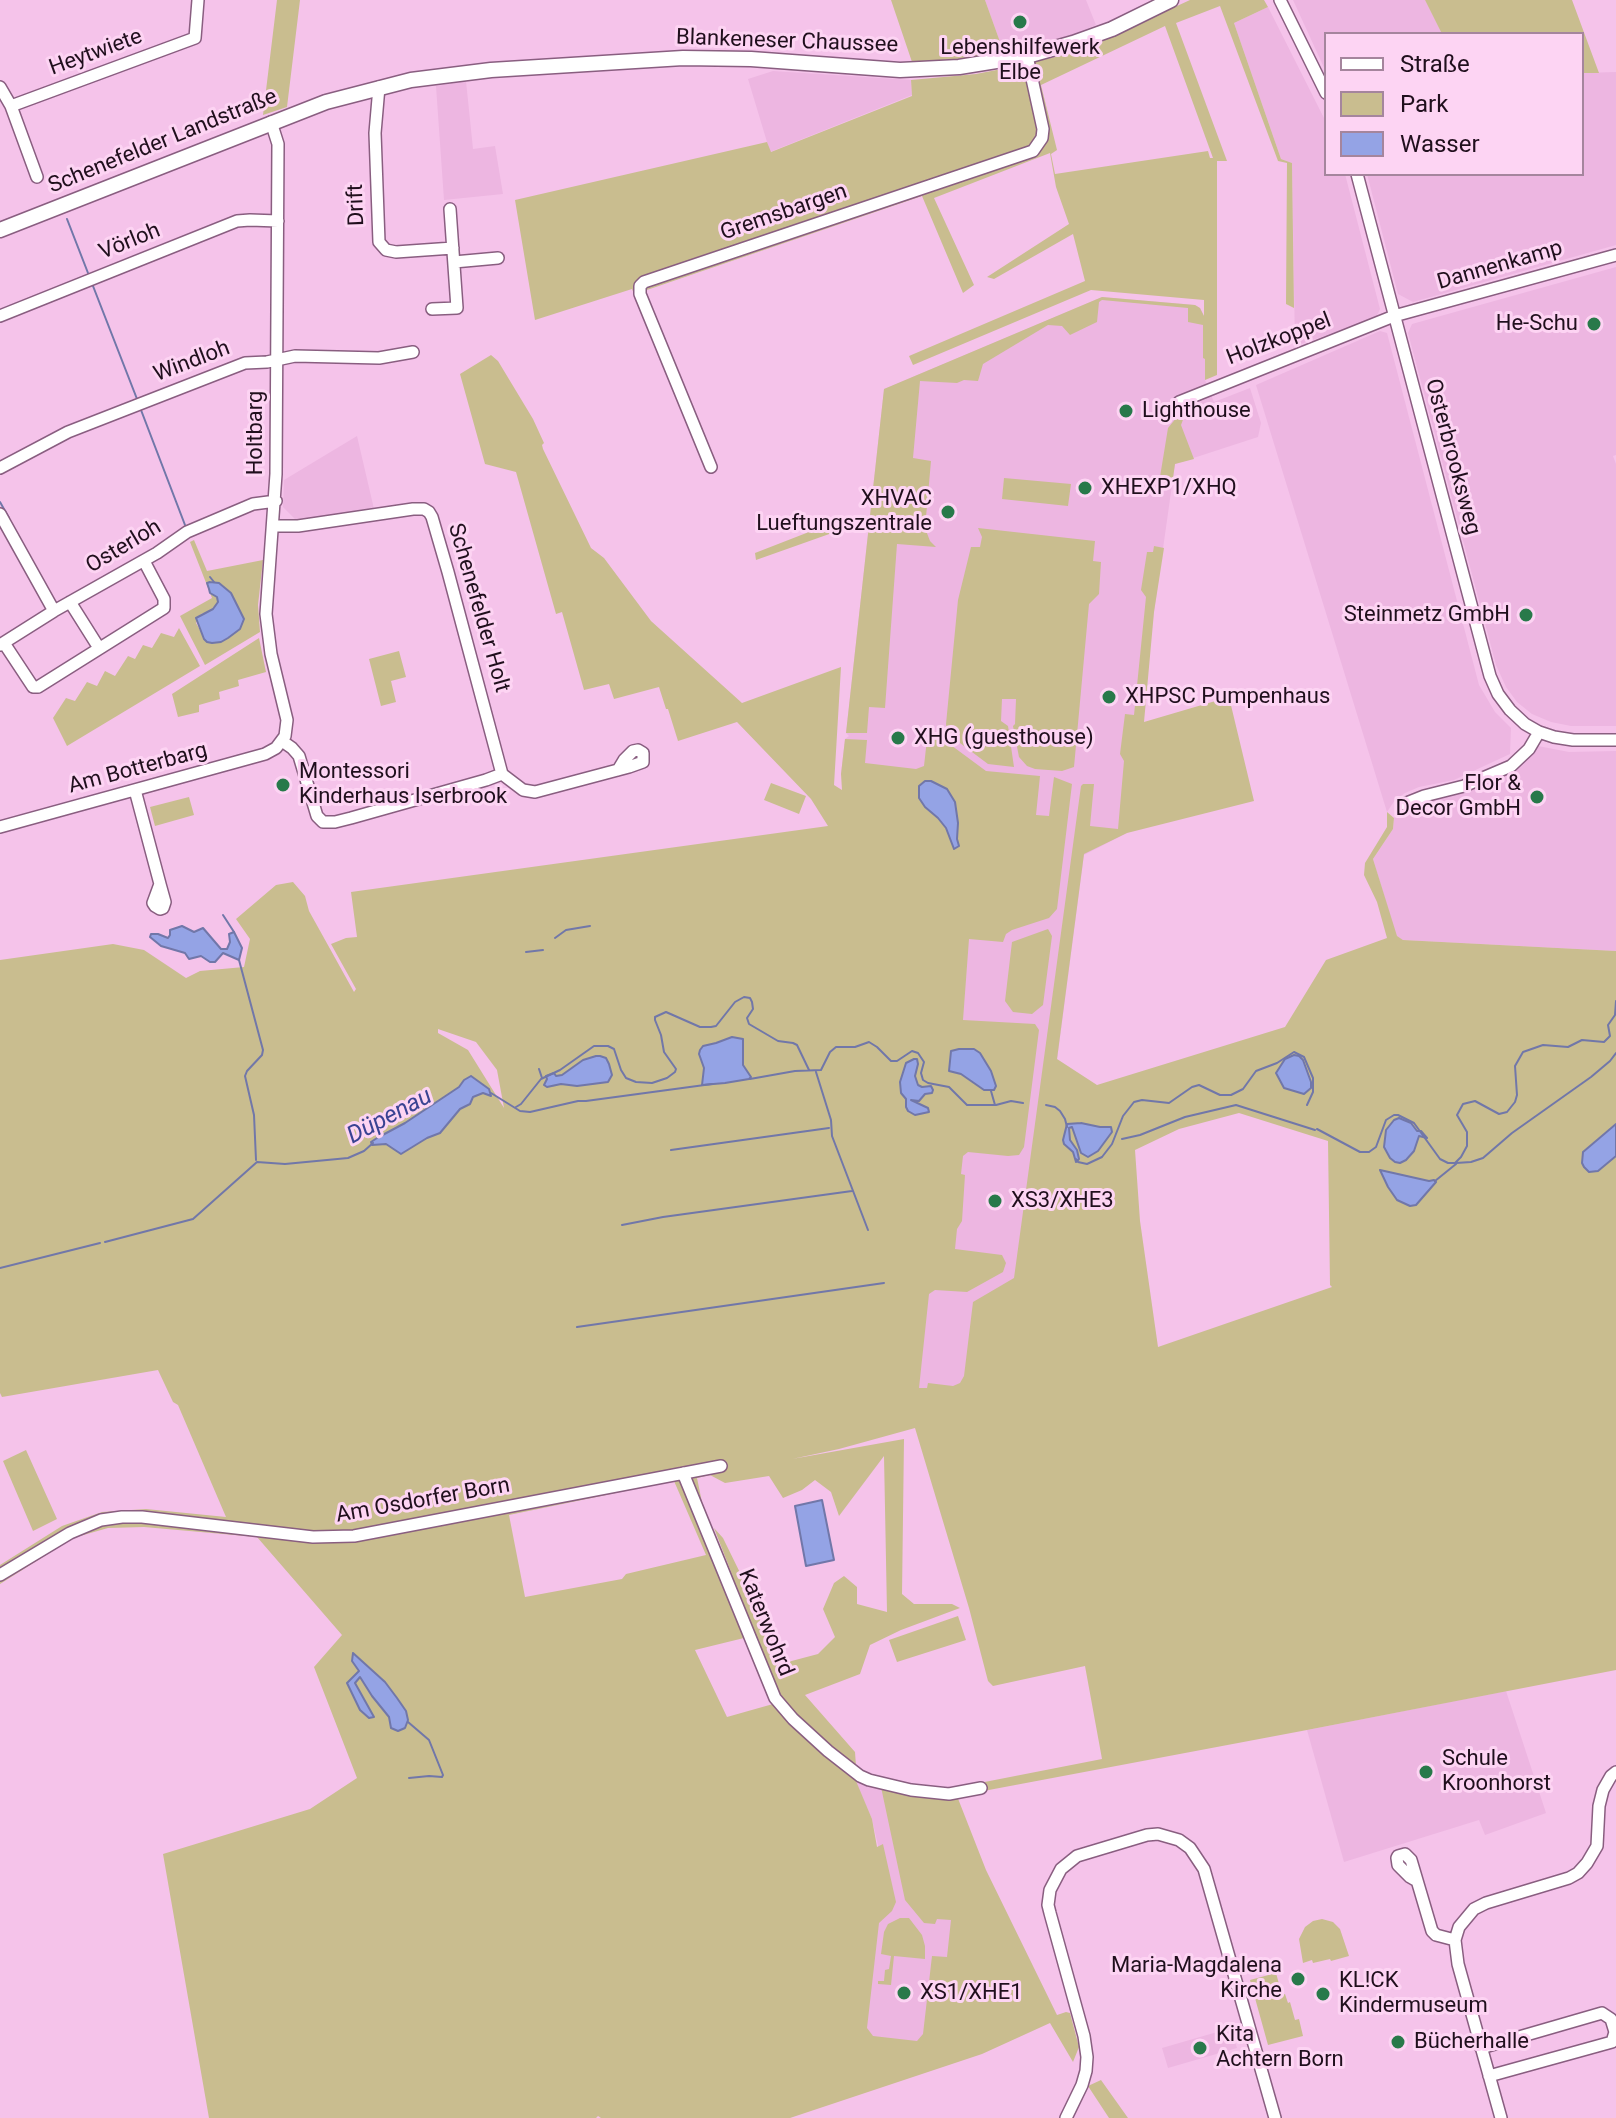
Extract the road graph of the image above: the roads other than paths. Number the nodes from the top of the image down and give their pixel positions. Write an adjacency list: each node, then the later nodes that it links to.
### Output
1 (198, 0): 9 (street, Heytwiete)
2 (1171, 0): 4 (main road, Blankeneser Chaussee)
3 (1280, 0): 7 (street)
4 (1027, 56): 6 (main road, Blankeneser Chaussee); 26 (street, Gremsbargen)
5 (0, 87): 9 (street)
6 (379, 87): 8 (main road, Blankeneser Chaussee); 16 (street, Drift)
7 (1324, 89)
8 (343, 97): 10 (main road, Schenefelder Landstraße)
9 (11, 106): 12 (street)
10 (271, 122): 14 (street, Holtbarg); 15 (main road, Schenefelder Landstraße)
11 (1358, 176): 22 (street, Osterbrooksweg)
12 (37, 177)
13 (450, 209): 16 (street)
14 (278, 221): 21 (street, Vörloh); 24 (street, Holtbarg)
15 (0, 230)
16 (453, 248): 19 (street)
17 (1616, 255): 22 (street, Dannenkamp)
18 (498, 258): 19 (street)
19 (454, 262): 20 (street)
20 (432, 309)
21 (0, 316)
22 (1394, 316): 25 (street, Holzkoppel); 36 (street, Osterbrooksweg)
23 (413, 352): 24 (street, Windloh)
24 (276, 359): 27 (street, Windloh); 28 (street, Holtbarg)
25 (1179, 402)
26 (711, 467)
27 (0, 468)
28 (276, 501): 30 (street, Holtbarg); 31 (street, Osterloh)
29 (0, 514): 33 (street)
30 (274, 526): 38 (street, Holtbarg); 40 (street, Schenefelder Holt)
31 (144, 561): 32 (street, Osterloh); 35 (street)
32 (70, 602): 33 (street, Osterloh); 35 (street)
33 (54, 611): 34 (street, Osterloh)
34 (2, 644): 35 (street)
35 (99, 648)
36 (1539, 732): 37 (street, Osterbrooksweg); 42 (street)
37 (1616, 740)
38 (282, 741): 40 (street); 41 (street, Am Botterbarg)
39 (618, 770): 40 (street)
40 (502, 774)
41 (135, 790): 43 (street, Am Botterbarg); 44 (street)
42 (1404, 804)
43 (0, 827)
44 (160, 884)
45 (721, 1466): 46 (street, Am Osdorfer Born)
46 (683, 1473): 47 (street, Am Osdorfer Born); 49 (street, Katerwohrd)
47 (0, 1575)
48 (1616, 1772): 51 (street)
49 (981, 1788)
50 (1417, 1881): 51 (street)
51 (1455, 1940): 52 (street)
52 (1481, 2048): 53 (street); 53 (street)
53 (1489, 2076): 56 (street)
54 (1066, 2118): 55 (street)
55 (1275, 2118)
56 (1501, 2118)

